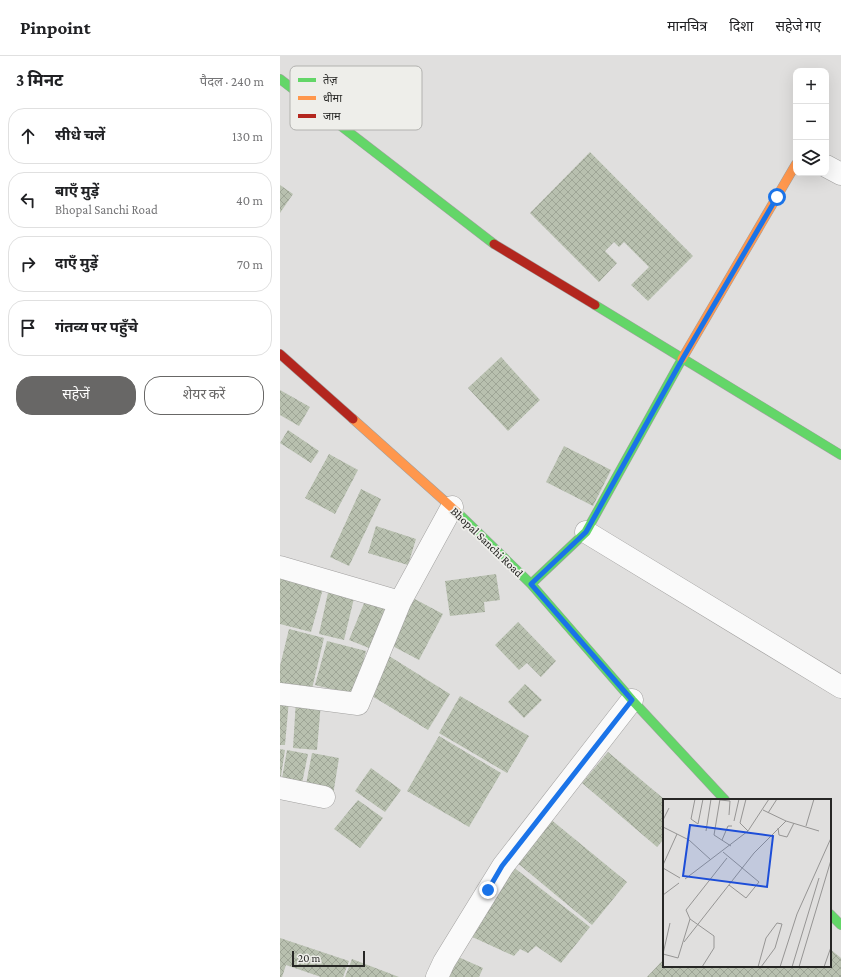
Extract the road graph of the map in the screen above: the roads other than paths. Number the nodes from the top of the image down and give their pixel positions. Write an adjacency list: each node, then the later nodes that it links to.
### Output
1 (280, 79): 2 (street)
2 (290, 87)
3 (346, 130): 8 (street)
4 (829, 168): 6 (street)
5 (793, 169): 8 (street)
6 (841, 174)
7 (280, 354): 10 (street, Bhopal Sanchi Road)
8 (683, 358): 9 (street); 11 (street)
9 (841, 456)
10 (452, 507): 13 (street, Bhopal Sanchi Road); 14 (street)
11 (586, 532): 13 (street); 15 (street)
12 (280, 567): 14 (street)
13 (531, 584): 17 (street, Bhopal Sanchi Road)
14 (400, 602): 16 (street)
15 (841, 687)
16 (280, 694)
17 (632, 700): 20 (street, Bhopal Sanchi Road); 23 (street)
18 (280, 788): 19 (street)
19 (324, 797)
20 (724, 799)
21 (831, 915): 22 (street)
22 (841, 925)
23 (437, 977)

